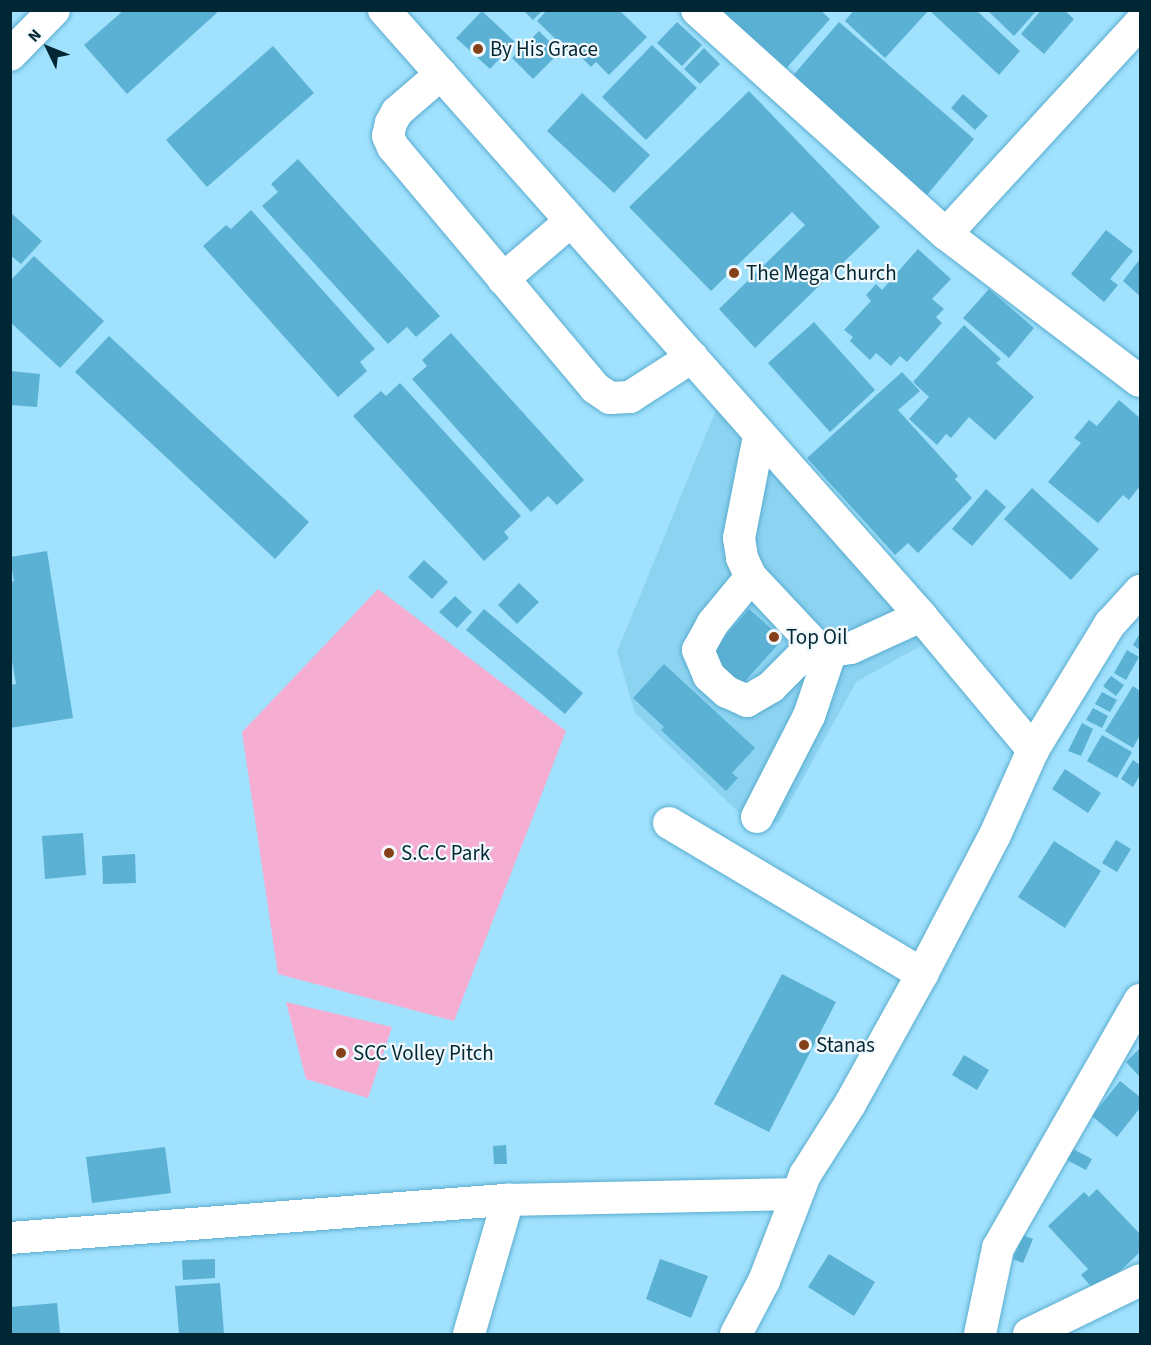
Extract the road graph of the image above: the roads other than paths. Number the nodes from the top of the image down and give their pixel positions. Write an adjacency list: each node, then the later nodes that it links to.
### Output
1 (54, 10): 5 (street)
2 (384, 10): 6 (street)
3 (697, 10): 8 (street)
4 (1140, 23): 8 (street)
5 (10, 55)
6 (441, 74): 7 (street); 9 (street)
7 (571, 220): 9 (street); 10 (street)
8 (946, 234): 11 (street)
9 (503, 279): 10 (street)
10 (692, 357): 12 (street)
11 (1140, 381)
12 (759, 436): 13 (street); 15 (street)
13 (751, 577): 16 (street); 16 (street)
14 (1140, 591): 17 (street)
15 (921, 616): 16 (street); 17 (street)
16 (822, 648): 18 (street)
17 (1033, 750): 20 (street)
18 (757, 818)
19 (669, 823): 20 (street)
20 (922, 974): 22 (street)
21 (1140, 1000): 28 (street)
22 (796, 1194): 23 (street); 27 (street)
23 (508, 1200): 24 (street); 26 (street)
24 (10, 1238)
25 (1140, 1280): 29 (street)
26 (469, 1335)
27 (736, 1335)
28 (980, 1335)
29 (1029, 1335)

